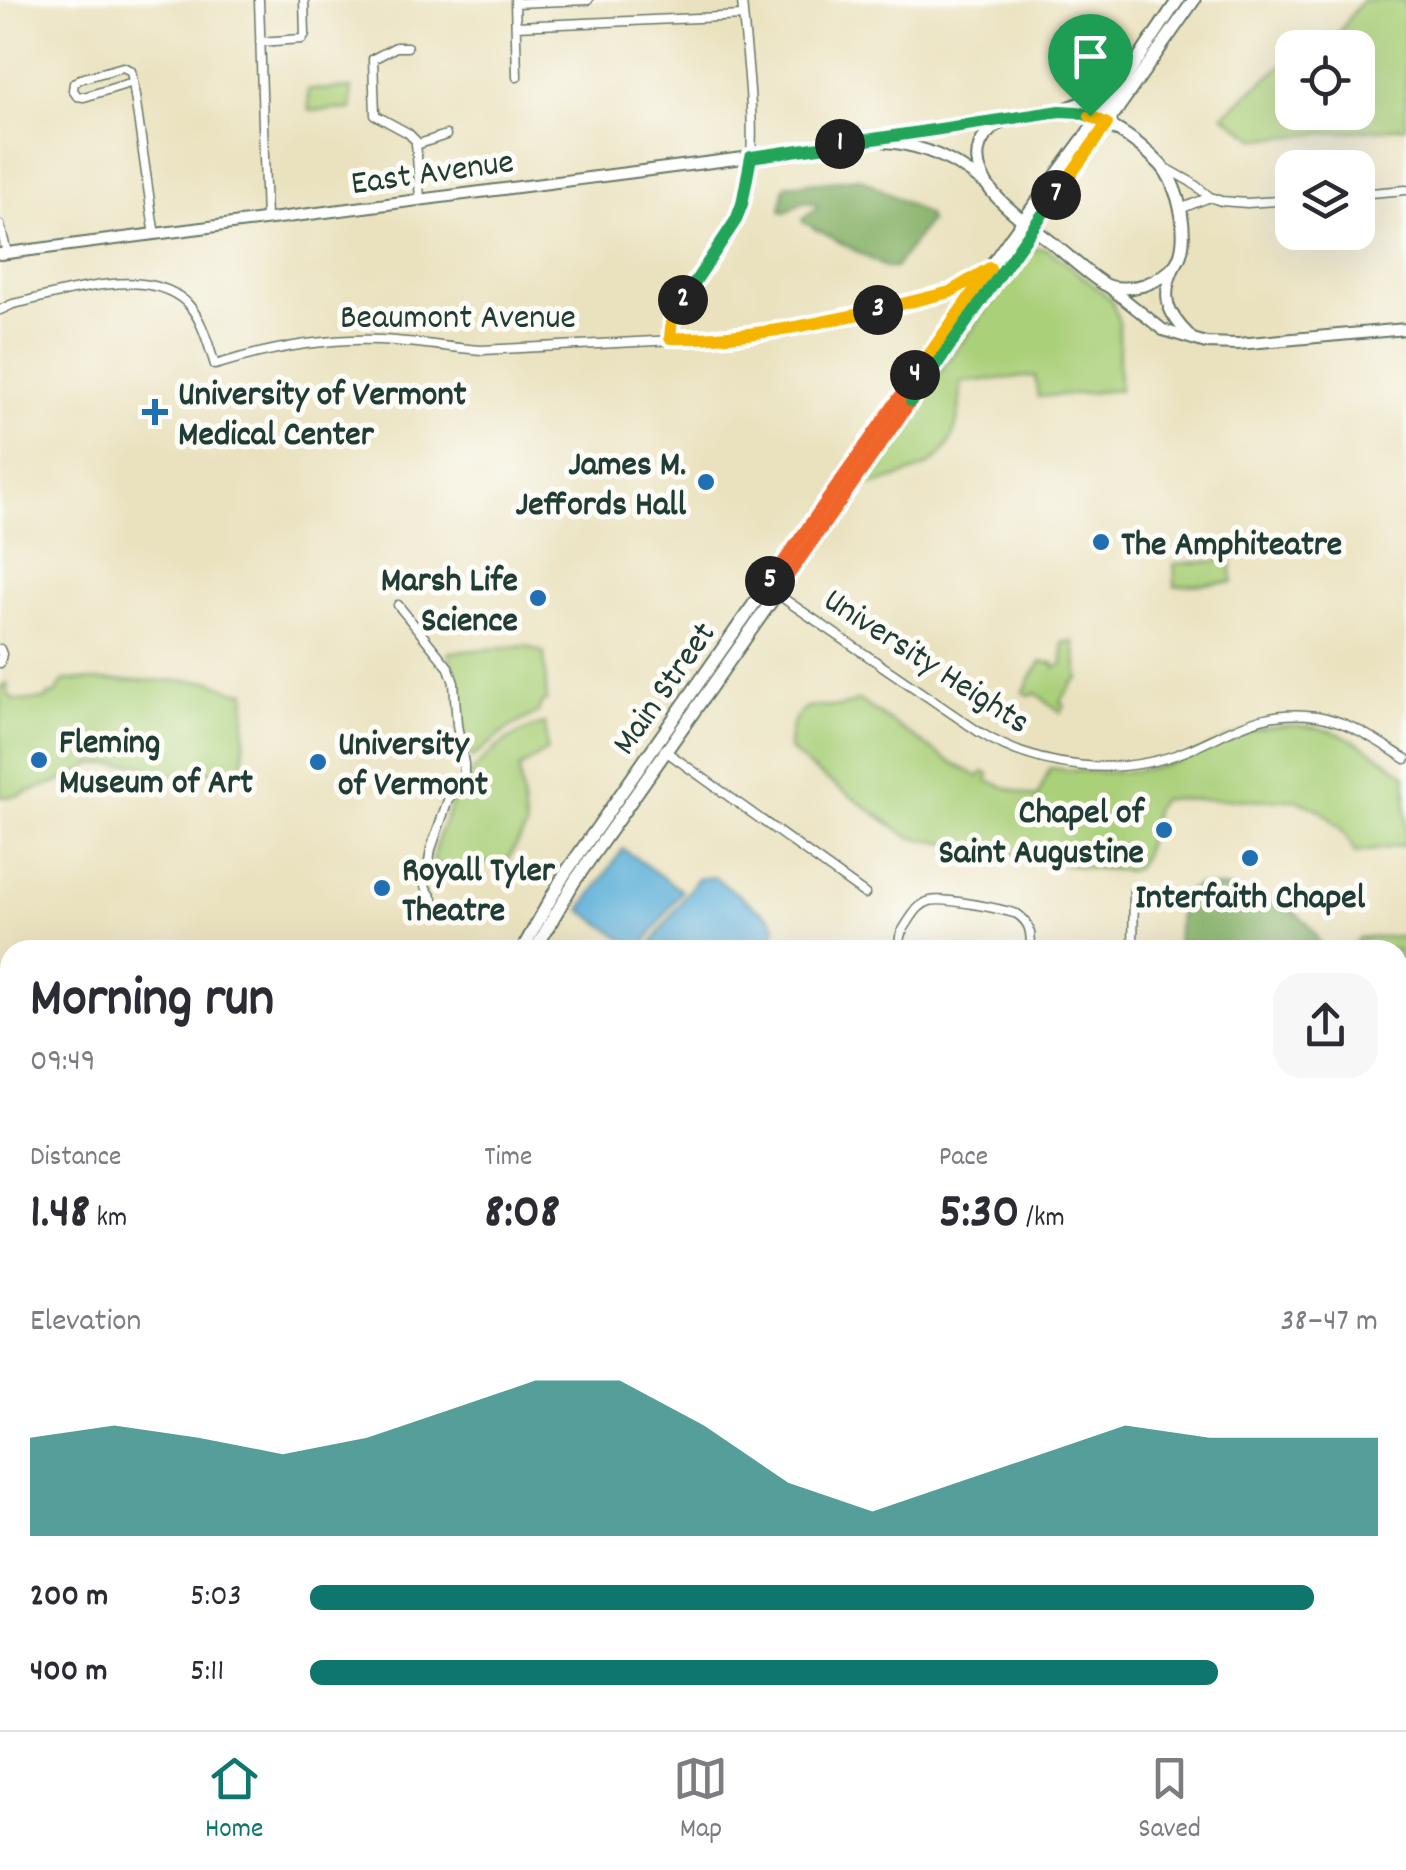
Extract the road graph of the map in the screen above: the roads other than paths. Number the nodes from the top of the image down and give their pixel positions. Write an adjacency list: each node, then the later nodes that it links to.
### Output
1 (258, 0): 10 (street)
2 (304, 0): 10 (street)
3 (588, 0): 7 (street)
4 (742, 0): 8 (street)
5 (1178, 0): 12 (main road)
6 (1194, 0): 17 (main road)
7 (515, 2): 9 (street)
8 (743, 16): 9 (street); 21 (street)
9 (516, 26): 13 (street)
10 (260, 42): 30 (street)
11 (407, 46): 20 (street)
12 (1129, 74): 15 (main road); 17 (main road)
13 (517, 77)
14 (133, 82): 14 (street); 33 (street)
15 (1060, 111): 16 (main road, East Avenue); 17 (main road, East Avenue)
16 (1005, 120): 19 (main road, East Avenue); 23 (main road)
17 (1103, 121): 22 (main road); 31 (main road, Main Street)
18 (446, 135): 20 (street)
19 (872, 140): 21 (main road, East Avenue); 23 (main road, East Avenue)
20 (416, 144): 27 (street)
21 (751, 157): 27 (main road, East Avenue); 40 (street)
22 (1162, 166): 26 (street); 29 (main road)
23 (984, 183): 31 (main road, East Avenue)
24 (1406, 190): 25 (street)
25 (1375, 193)
26 (1210, 197): 28 (street); 29 (street)
27 (420, 199): 30 (main road, East Avenue)
28 (1275, 201)
29 (1180, 209): 36 (main road)
30 (266, 220): 33 (main road, East Avenue)
31 (1028, 224): 35 (main road, Main Street); 37 (main road); 42 (main road, Main Street)
32 (0, 226): 34 (street)
33 (155, 234): 34 (main road, East Avenue)
34 (3, 254)
35 (990, 268): 40 (street, Beaumont Avenue); 42 (main road, Main Street)
36 (1174, 268): 37 (main road); 41 (main road)
37 (1108, 286): 41 (main road)
38 (0, 310): 40 (street, Beaumont Avenue)
39 (1406, 330): 41 (main road)
40 (670, 338)
41 (1194, 340)
42 (771, 589): 46 (main road, Main Street); 47 (street, University Heights)
43 (398, 606): 50 (street)
44 (0, 649): 45 (street)
45 (0, 663)
46 (660, 748): 49 (street); 51 (main road, Main Street); 52 (main road, Main Street)
47 (1406, 759)
48 (1134, 890): 55 (street)
49 (864, 894)
50 (433, 898)
51 (528, 940)
52 (541, 940)
53 (899, 940): 54 (street)
54 (1030, 940)
55 (1133, 940)

